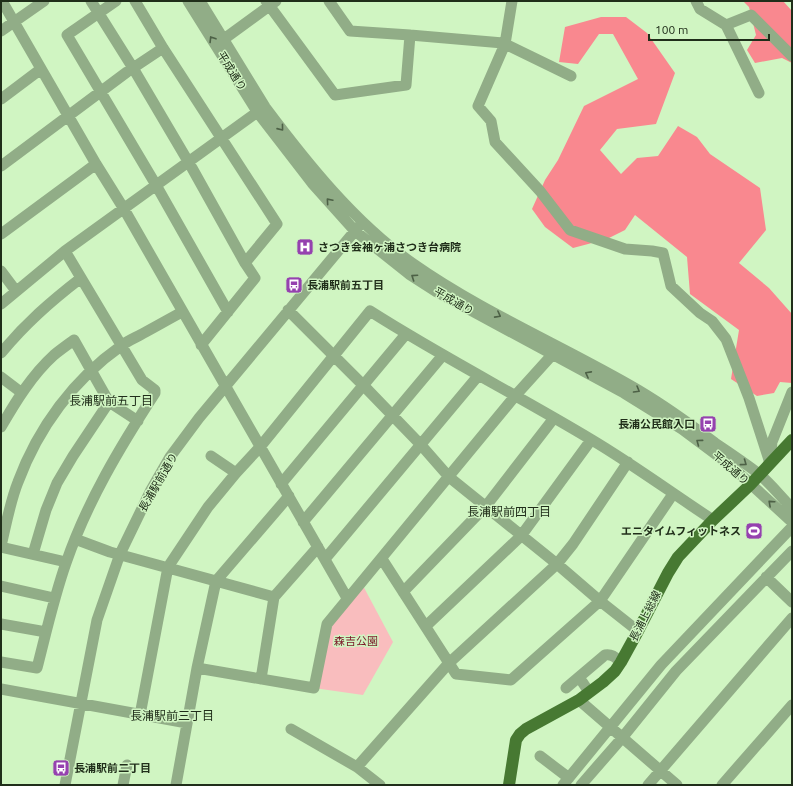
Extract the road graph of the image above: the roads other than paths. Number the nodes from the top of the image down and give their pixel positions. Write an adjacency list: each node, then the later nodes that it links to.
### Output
1 (2, 1): 13 (street)
2 (44, 1): 13 (street)
3 (91, 1): 12 (street)
4 (116, 1): 12 (street)
5 (135, 1): 19 (street)
6 (188, 1): 27 (street, 平成通り, one-way to 6)
7 (200, 1): 17 (street, 平成通り)
8 (329, 1): 16 (street)
9 (512, 1): 18 (street)
10 (696, 1): 14 (street)
11 (270, 3): 16 (street); 17 (street)
12 (98, 13): 21 (street); 24 (street)
13 (14, 22): 15 (street); 22 (street)
14 (726, 25): 20 (street); 25 (street)
15 (1, 31)
16 (410, 35): 18 (street)
17 (224, 39): 27 (street, 平成通り)
18 (505, 44): 23 (street); 72 (street)
19 (163, 48): 21 (street); 29 (street)
20 (792, 56)
21 (133, 68): 24 (street); 30 (street)
22 (41, 69): 26 (street); 28 (street)
23 (571, 76)
24 (101, 92): 28 (street); 33 (street)
25 (759, 93)
26 (1, 98)
27 (261, 110): 29 (street); 35 (street, 平成通り)
28 (68, 115): 31 (street); 32 (street)
29 (221, 138): 30 (street); 38 (street)
30 (188, 162): 33 (street); 38 (street)
31 (96, 164): 34 (street); 36 (street)
32 (1, 166)
33 (156, 185): 34 (street); 45 (street)
34 (124, 209): 37 (street); 44 (street)
35 (358, 226): 43 (street, 長浦駅前通り); 49 (street, 平成通り)
36 (1, 234)
37 (65, 251): 40 (street); 41 (street)
38 (244, 263): 45 (street)
39 (1, 272): 41 (street)
40 (81, 278): 48 (street); 50 (street)
41 (16, 290): 42 (street)
42 (1, 304)
43 (288, 310): 51 (street); 56 (street, 長浦駅前通り)
44 (182, 312): 47 (street); 48 (street)
45 (228, 312): 47 (street)
46 (406, 334): 51 (street); 52 (street); 57 (street)
47 (201, 344): 56 (street)
48 (122, 345): 53 (street); 64 (street)
49 (554, 351): 60 (street); 74 (street, 平成通り, one-way to 74); 77 (street, 平成通り, one-way to 49)
50 (1, 353)
51 (334, 355): 57 (street); 69 (street)
52 (442, 355): 55 (street); 62 (street)
53 (92, 370): 59 (street); 61 (street); 88 (street)
54 (1, 376): 59 (street)
55 (478, 376): 60 (street); 68 (street)
56 (225, 386): 69 (street); 92 (street, 長浦駅前通り)
57 (364, 386): 62 (street); 76 (street)
58 (792, 392): 72 (street)
59 (22, 393): 65 (street)
60 (516, 396): 63 (street); 75 (street)
61 (109, 402): 64 (street); 91 (street)
62 (392, 415): 68 (street); 83 (street)
63 (554, 418): 66 (street); 80 (street)
64 (138, 420): 87 (street)
65 (1, 427)
66 (591, 440): 71 (street); 86 (street)
67 (792, 440): 72 (main road, 長浦上総線)
68 (421, 445): 75 (street); 93 (street)
69 (260, 447): 73 (street); 76 (street)
70 (211, 456): 73 (street)
71 (628, 462): 78 (street); 96 (street)
72 (770, 463): 74 (main road, 長浦上総線)
73 (236, 473): 97 (street)
74 (759, 474): 77 (main road, 長浦上総線); 81 (street, 平成通り)
75 (449, 477): 80 (street); 94 (street)
76 (281, 484): 79 (street)
77 (750, 485): 82 (main road, 長浦上総線); 84 (street, 平成通り, one-way to 77)
78 (673, 494): 82 (street); 105 (street)
79 (289, 496): 83 (street); 99 (street)
80 (486, 506): 86 (street); 101 (street)
81 (792, 508)
82 (713, 520): 111 (main road, 長浦上総線)
83 (303, 522): 89 (street)
84 (792, 522)
85 (792, 527): 126 (street)
86 (521, 536): 96 (street); 109 (street)
87 (75, 539): 92 (street); 95 (street)
88 (1, 547): 91 (street)
89 (318, 548): 93 (street); 102 (street)
90 (792, 551): 98 (street)
91 (33, 554): 95 (street)
92 (120, 554): 97 (street); 122 (street, 長浦駅前通り)
93 (325, 559): 104 (street)
94 (382, 559): 101 (street); 104 (street)
95 (66, 562): 103 (street)
96 (557, 564): 105 (street); 114 (street)
97 (168, 568): 99 (street); 124 (street)
98 (766, 577): 106 (street); 128 (street)
99 (216, 581): 102 (street); 115 (street)
100 (1, 586): 103 (street)
101 (403, 592): 109 (street)
102 (274, 597): 117 (street)
103 (54, 598): 110 (street)
104 (347, 598): 117 (street)
105 (600, 602): 111 (street); 114 (street)
106 (792, 602)
107 (792, 618): 132 (street)
108 (1, 624): 110 (street)
109 (426, 626): 114 (street)
110 (46, 632): 112 (street)
111 (638, 632): 113 (main road, 長浦上総線)
112 (1, 662)
113 (621, 662): 116 (street); 120 (main road, 長浦上総線)
114 (449, 663): 131 (street)
115 (197, 668): 117 (street); 125 (street)
116 (579, 677): 118 (street); 120 (street)
117 (261, 678)
118 (566, 688)
119 (1, 689): 122 (street)
120 (590, 692): 121 (main road, 長浦上総線)
121 (579, 700): 126 (street); 138 (main road, 長浦上総線)
122 (80, 705): 124 (street); 134 (street, 長浦駅前通り)
123 (792, 705): 142 (street)
124 (140, 715): 125 (street)
125 (186, 723): 136 (street)
126 (611, 727): 128 (street); 133 (street)
127 (291, 729): 131 (street)
128 (622, 738): 132 (street); 139 (street)
129 (540, 756): 133 (street)
130 (127, 765): 135 (street)
131 (357, 767): 137 (street)
132 (661, 771): 140 (street); 141 (street)
133 (566, 782)
134 (65, 785)
135 (123, 785)
136 (176, 785)
137 (380, 785)
138 (509, 785)
139 (581, 785)
140 (648, 785)
141 (677, 785)
142 (722, 785)

